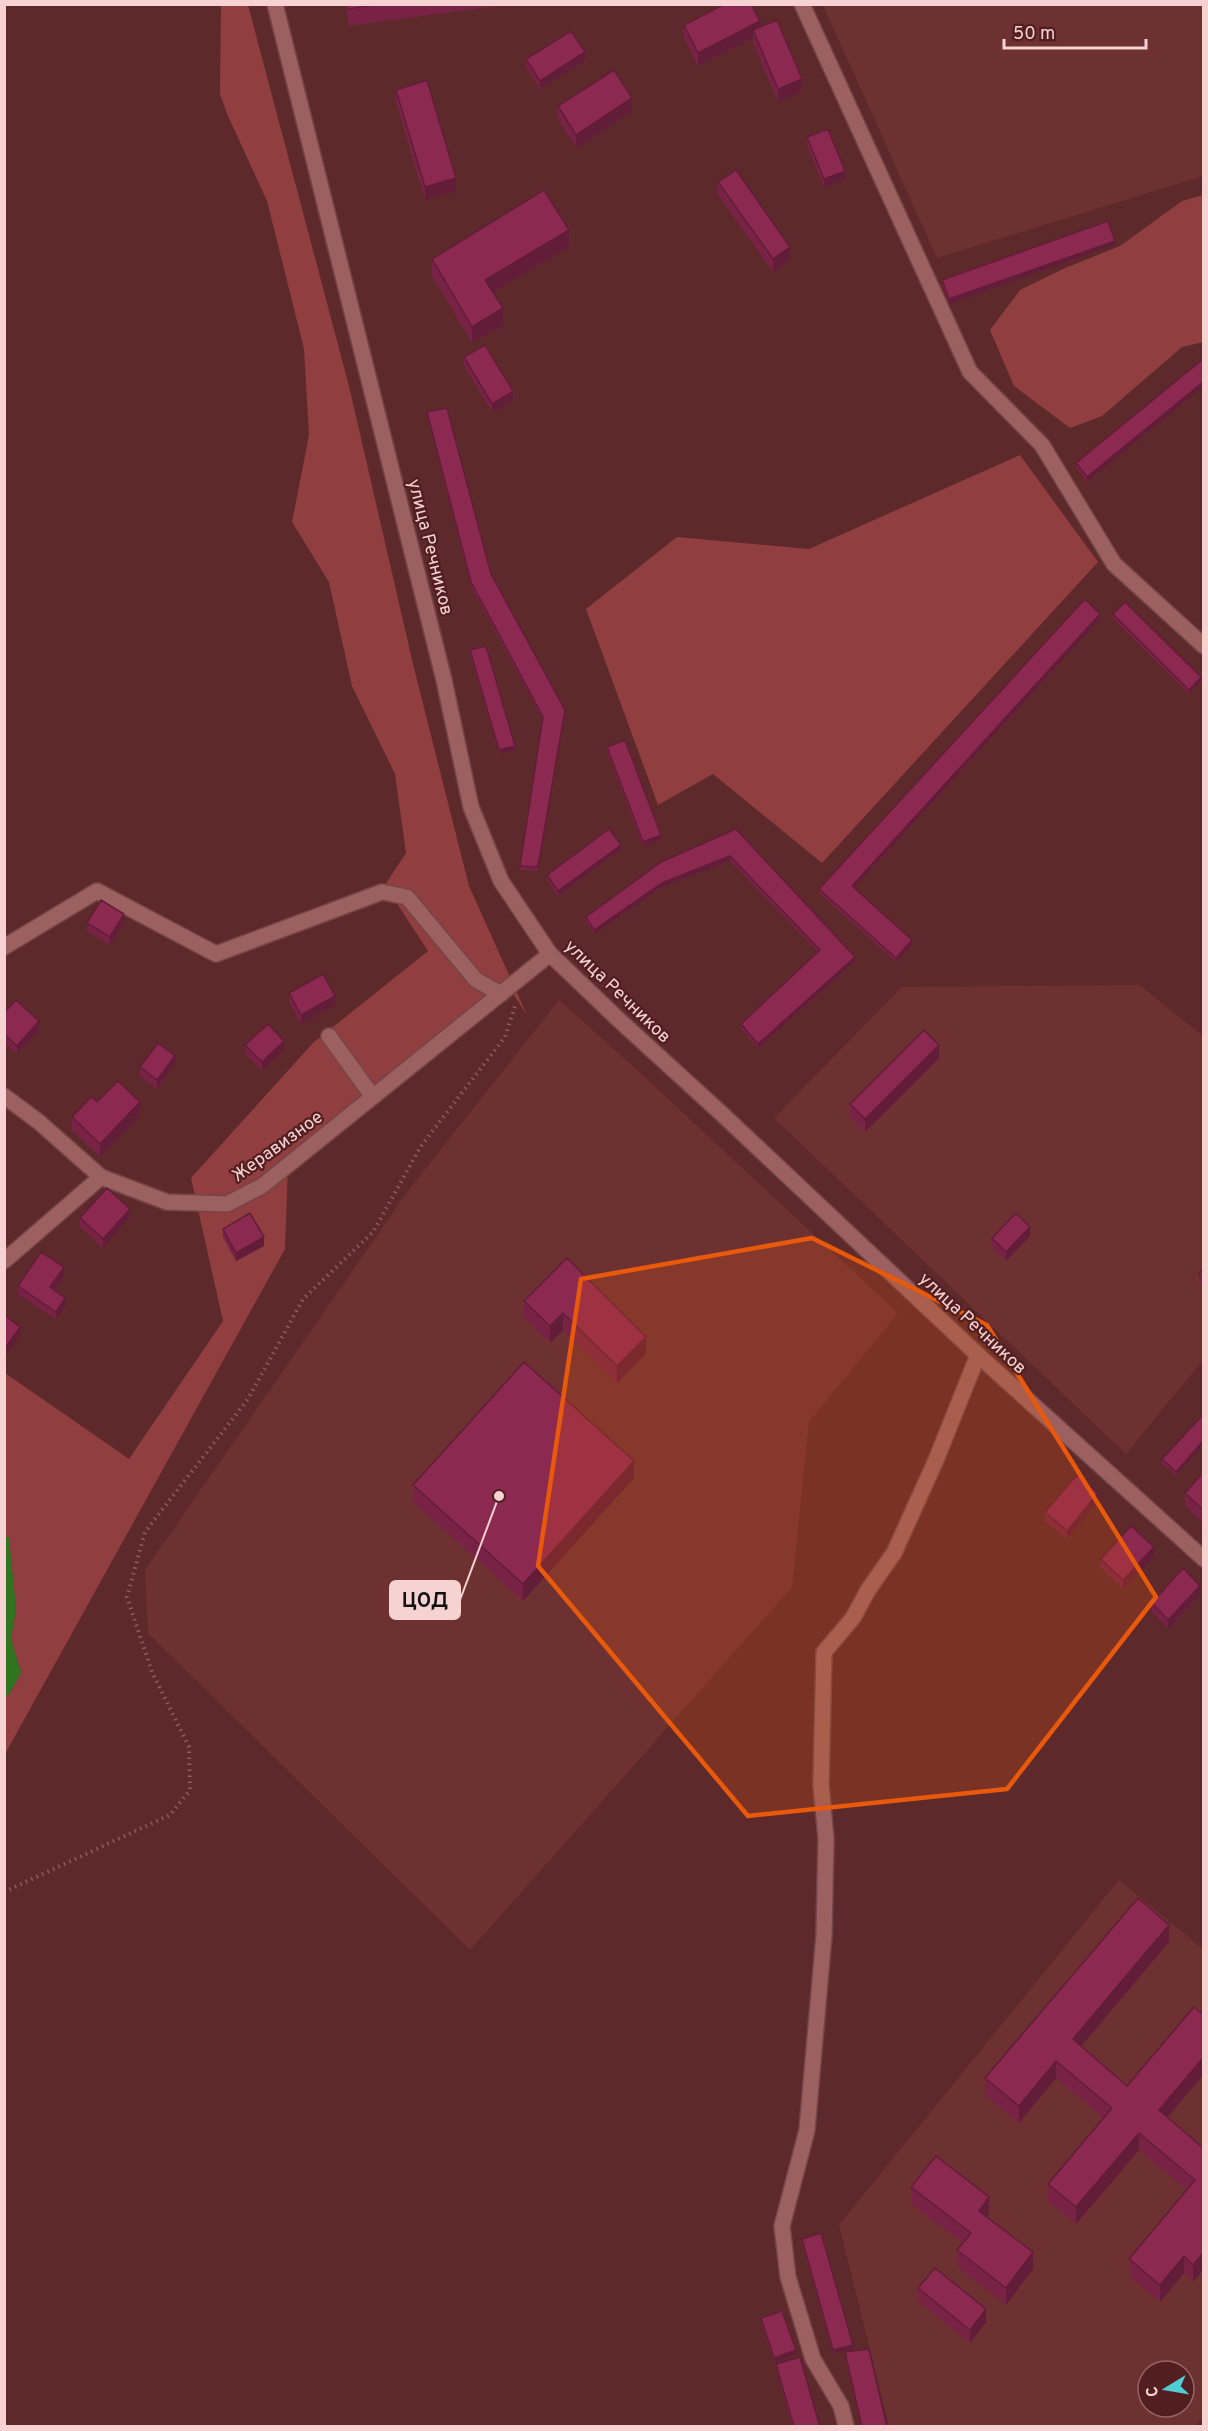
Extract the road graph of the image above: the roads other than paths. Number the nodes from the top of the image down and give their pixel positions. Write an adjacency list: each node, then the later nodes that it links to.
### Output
1 (275, 4): 5 (street, улица Речников)
2 (802, 4): 3 (street)
3 (1203, 646)
4 (4, 947): 6 (street)
5 (550, 954): 6 (street, Жеравизное); 12 (street, улица Речников)
6 (501, 994): 9 (street, Жеравизное)
7 (329, 1036): 9 (street)
8 (4, 1096): 10 (street)
9 (373, 1097): 10 (street, Жеравизное)
10 (101, 1177): 11 (street)
11 (4, 1261)
12 (978, 1355): 13 (street, улица Речников); 14 (street)
13 (1203, 1559)
14 (846, 2427)

